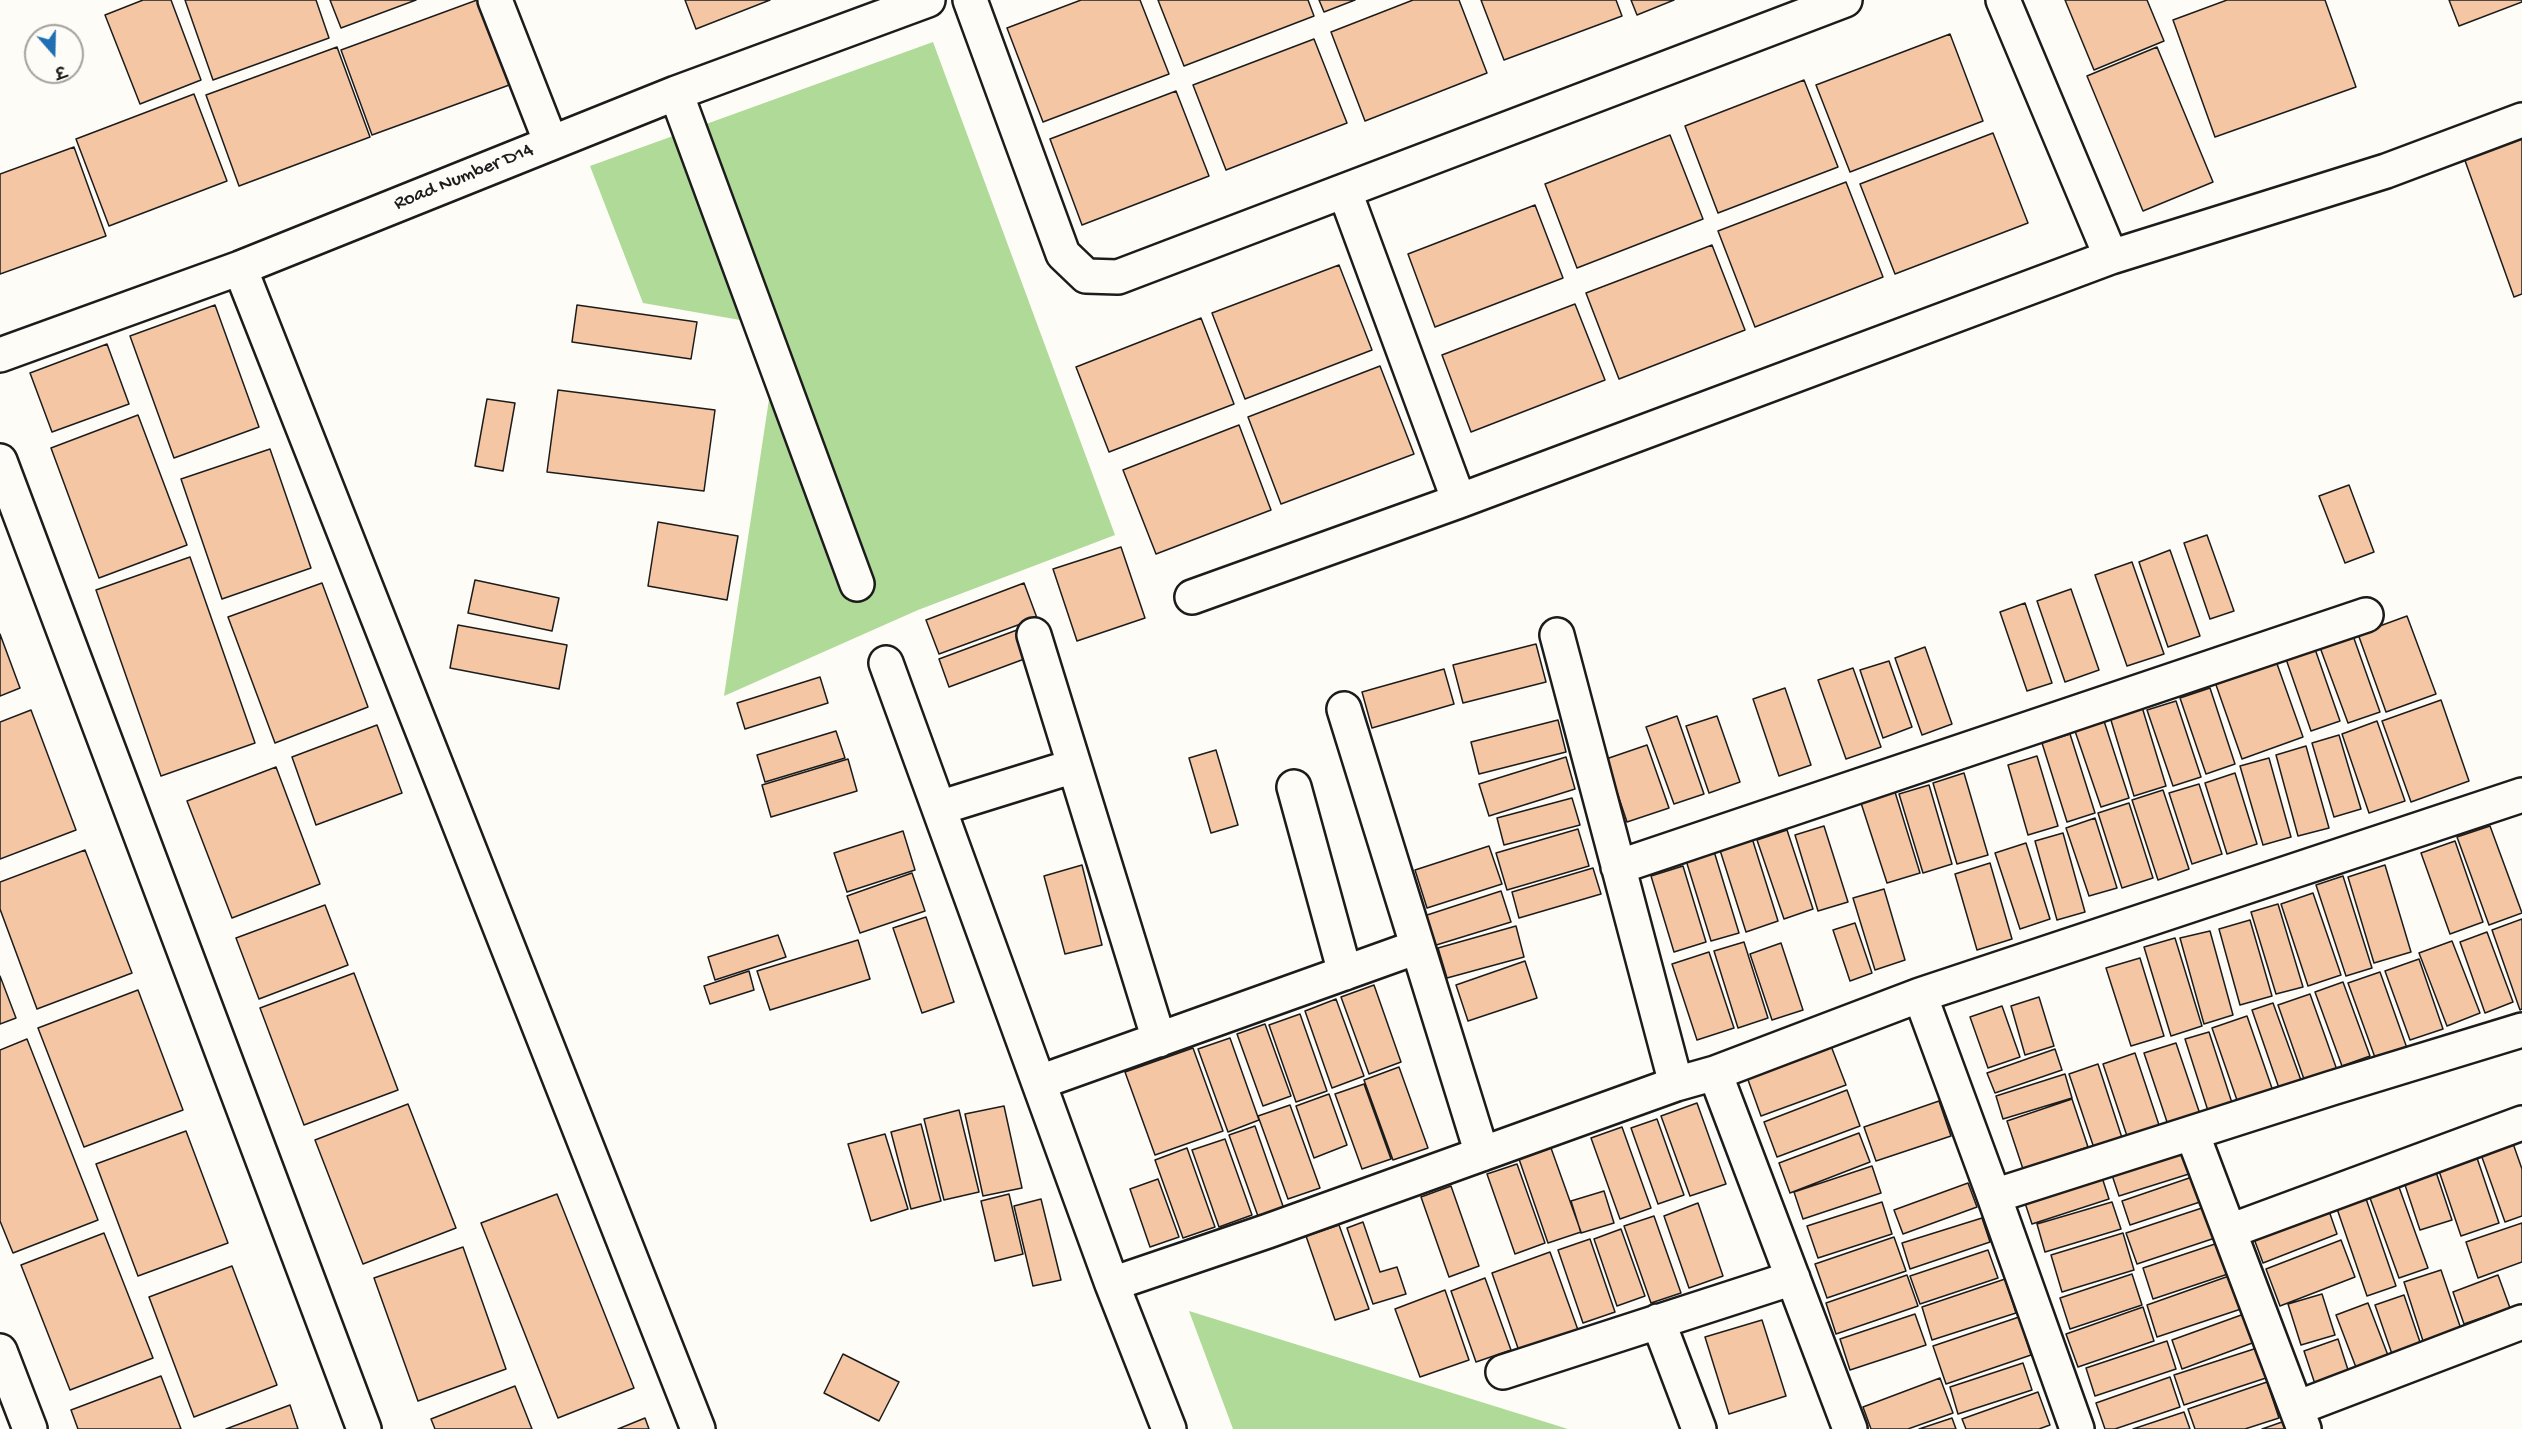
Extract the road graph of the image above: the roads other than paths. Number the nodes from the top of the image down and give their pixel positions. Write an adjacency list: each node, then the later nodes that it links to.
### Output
1 (495, 0): 8 (street)
2 (928, 0): 6 (street, Road Number D14)
3 (970, 0): 9 (street)
4 (1845, 0): 9 (street)
5 (2003, 0): 10 (street)
6 (676, 93): 8 (street, Road Number D14); 15 (street)
7 (2522, 120): 10 (street)
8 (551, 143): 11 (street, Road Number D14)
9 (1345, 192): 14 (street)
10 (2111, 257): 14 (street)
11 (240, 268): 12 (street, Road Number D14); 49 (street)
12 (0, 355)
13 (0, 461): 48 (street)
14 (1459, 501): 16 (street)
15 (857, 584)
16 (1192, 597)
17 (2366, 615): 26 (street)
18 (1034, 635): 22 (street)
19 (1557, 635): 26 (street)
20 (886, 663): 25 (street)
21 (1344, 709): 27 (street)
22 (1074, 765): 25 (street); 31 (street)
23 (1294, 787): 28 (street)
24 (2522, 795): 29 (street)
25 (939, 808): 33 (street)
26 (1618, 867): 34 (street)
27 (1417, 947): 28 (street); 37 (street)
28 (1346, 973): 31 (street)
29 (1920, 995): 32 (street); 38 (street)
30 (2522, 1030): 36 (street)
31 (1159, 1040): 33 (street)
32 (1715, 1073): 34 (street); 40 (street)
33 (1040, 1082): 41 (street)
34 (1676, 1084): 37 (street)
35 (2522, 1123): 39 (street)
36 (2192, 1133): 38 (street); 39 (street)
37 (1482, 1154): 41 (street)
38 (1994, 1196): 53 (street)
39 (2230, 1231): 46 (street)
40 (1793, 1278): 42 (street); 52 (street)
41 (1112, 1284): 50 (street)
42 (1658, 1321): 45 (street); 51 (street)
43 (2522, 1322): 46 (street)
44 (0, 1351): 47 (street)
45 (1503, 1372)
46 (2301, 1419)
47 (30, 1429)
48 (364, 1429)
49 (698, 1429)
50 (1169, 1429)
51 (1699, 1429)
52 (1851, 1429)
53 (2077, 1429)

